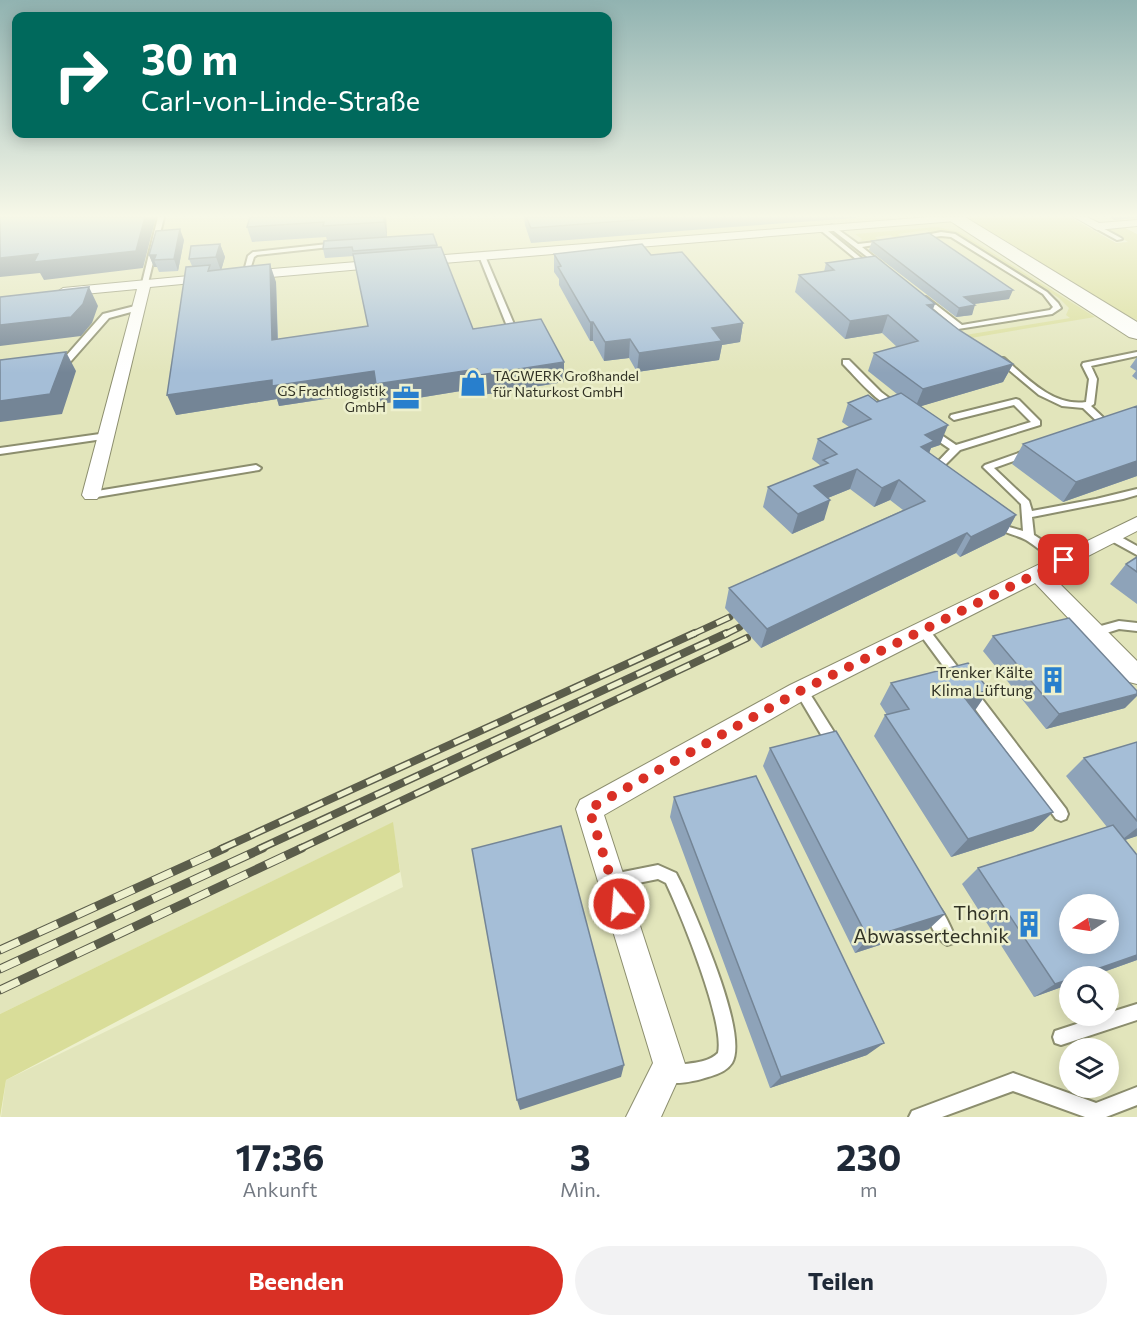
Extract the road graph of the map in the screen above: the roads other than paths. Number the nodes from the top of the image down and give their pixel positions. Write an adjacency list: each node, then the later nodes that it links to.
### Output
1 (148, 269): 12 (lane)
2 (240, 269): 11 (lane)
3 (318, 269): 11 (street)
4 (487, 269): 17 (lane)
5 (872, 269): 9 (lane)
6 (886, 269): 10 (lane)
7 (1007, 269): 14 (lane)
8 (1037, 269): 16 (main road)
9 (876, 273)
10 (891, 273)
11 (235, 276): 12 (street)
12 (145, 283): 13 (street); 15 (street)
13 (56, 292)
14 (917, 293)
15 (139, 308): 21 (lane); 27 (street)
16 (1137, 332)
17 (515, 336)
18 (992, 354): 22 (lane)
19 (1137, 354): 22 (lane)
20 (846, 362): 23 (lane)
21 (46, 371)
22 (1085, 405): 26 (lane)
23 (901, 411)
24 (954, 417): 29 (lane)
25 (918, 423): 29 (lane)
26 (1098, 429)
27 (107, 436): 30 (lane); 34 (street)
28 (1044, 447): 36 (lane)
29 (956, 449): 32 (lane)
30 (0, 451)
31 (256, 468): 34 (lane)
32 (942, 478)
33 (1137, 492): 36 (lane)
34 (91, 495)
35 (987, 514): 39 (lane)
36 (1028, 515): 39 (lane)
37 (1137, 523): 38 (street)
38 (1110, 535): 40 (lane); 41 (street)
39 (1029, 537): 41 (lane)
40 (1137, 551)
41 (1064, 560): 42 (street)
42 (1038, 574): 44 (street); 45 (street)
43 (1137, 627): 45 (lane)
44 (923, 630): 47 (street); 49 (lane)
45 (1094, 632): 46 (street)
46 (1137, 675)
47 (801, 690): 48 (lane); 50 (street)
48 (843, 760)
49 (1061, 814)
50 (612, 881): 55 (street); 55 (lane)
51 (924, 897): 52 (lane)
52 (947, 937)
53 (1137, 1012): 54 (lane)
54 (1061, 1037)
55 (663, 1076): 58 (street)
56 (1137, 1096): 57 (lane)
57 (1097, 1114): 59 (lane)
58 (644, 1117)
59 (918, 1117)

